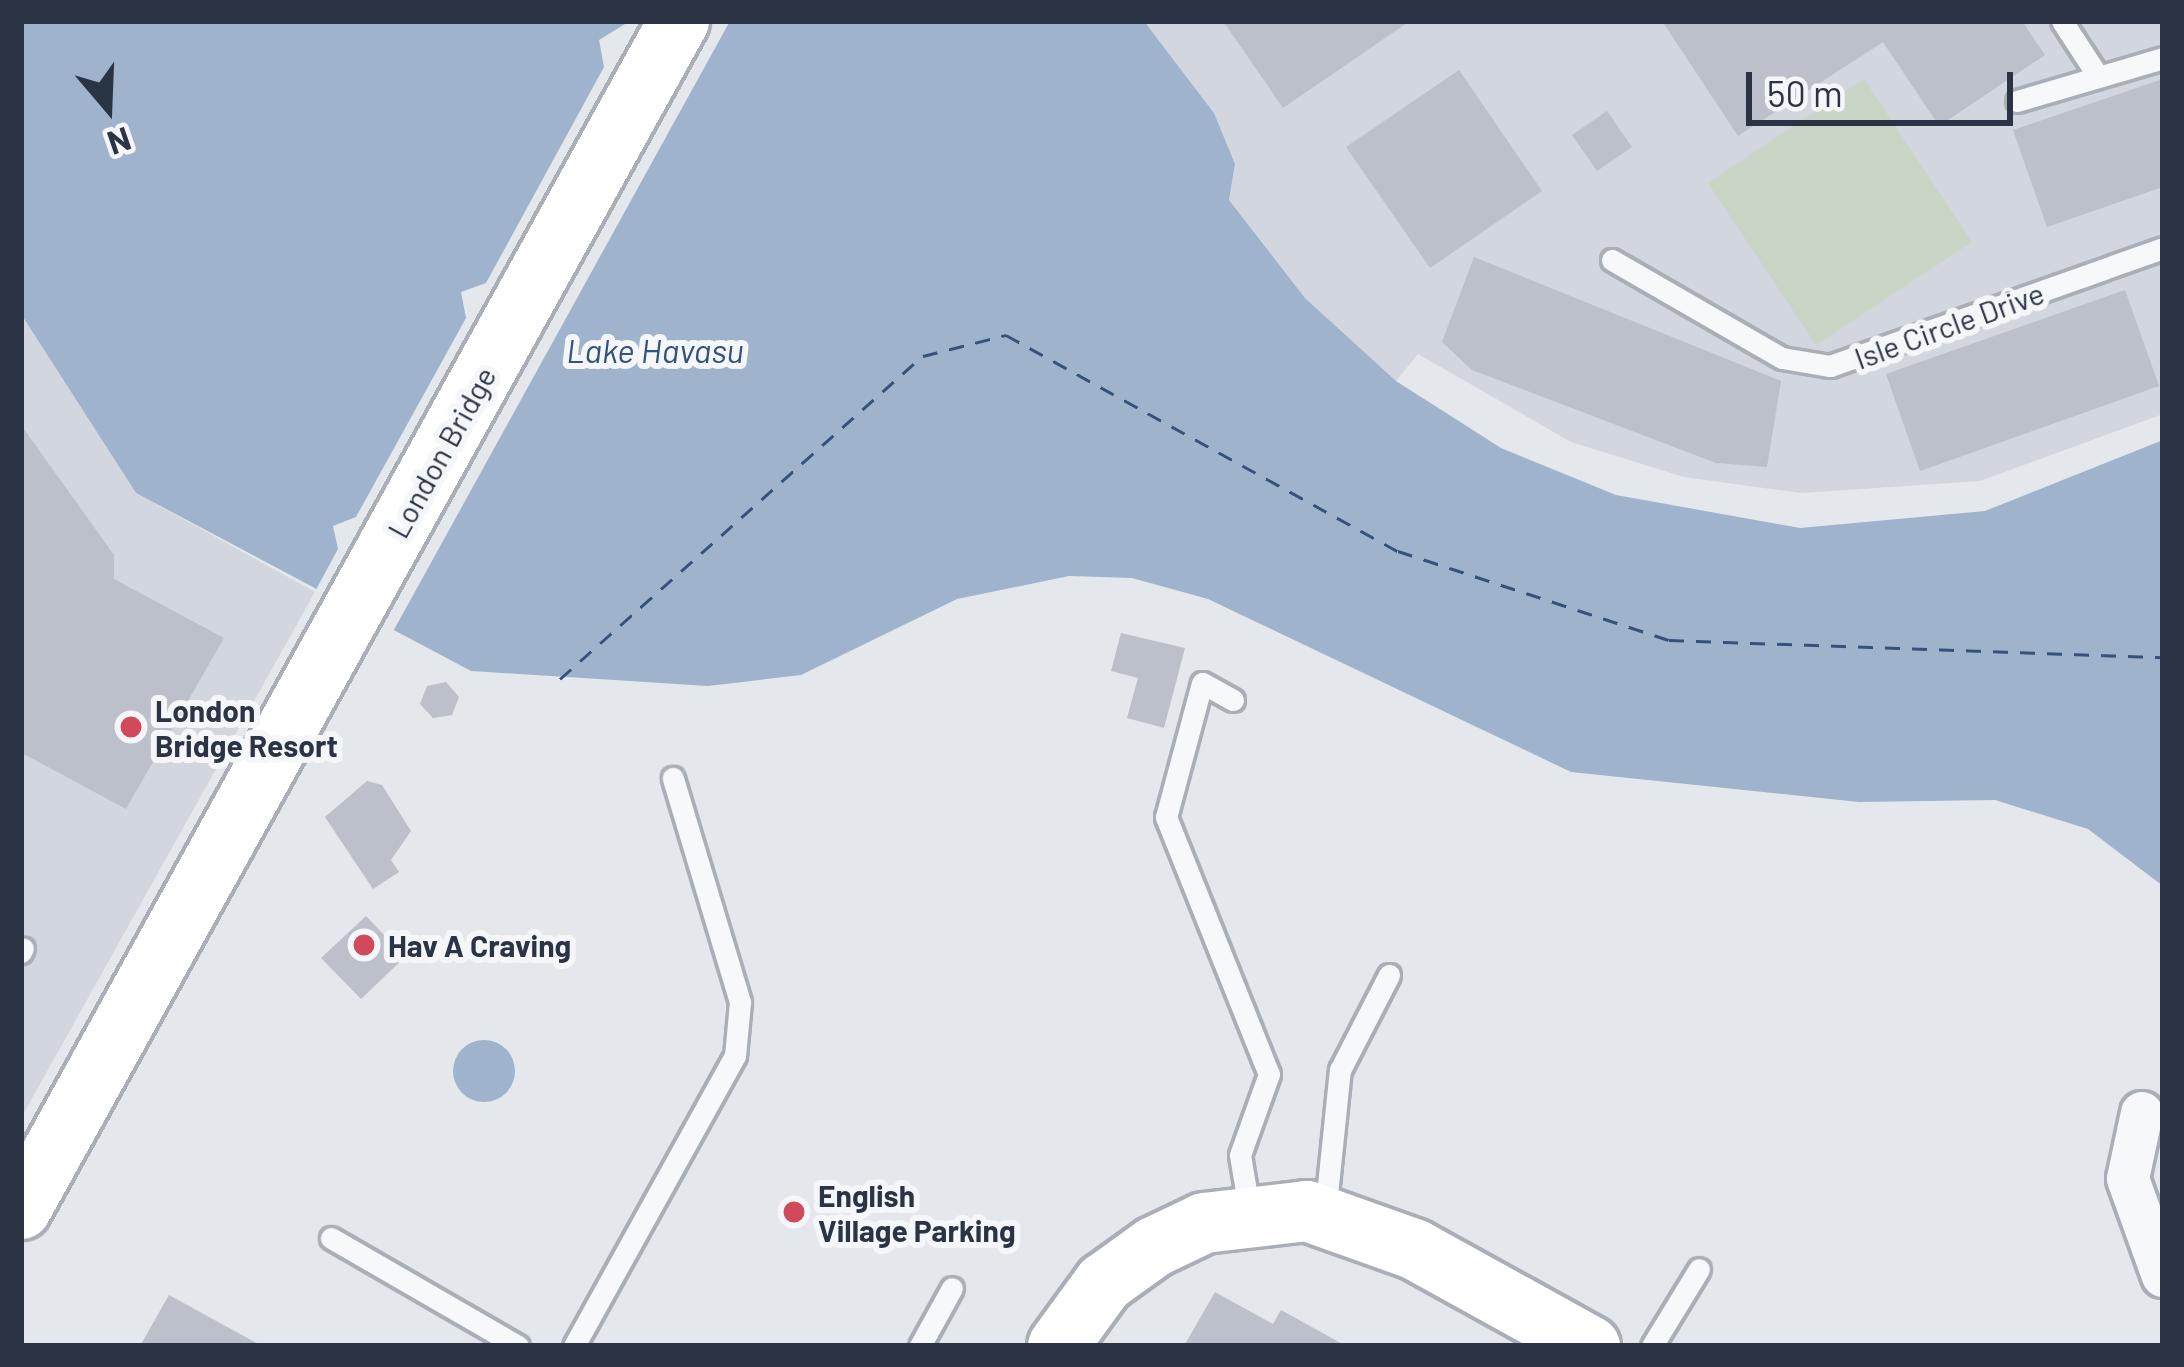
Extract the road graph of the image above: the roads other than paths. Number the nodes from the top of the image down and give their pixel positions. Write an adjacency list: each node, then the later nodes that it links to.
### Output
1 (679, 21): 12 (street, London Bridge)
2 (2062, 21): 4 (lane)
3 (2163, 58): 4 (lane)
4 (2096, 73): 5 (lane)
5 (2017, 101)
6 (2163, 248): 7 (lane, Isle Circle Drive)
7 (1612, 260)
8 (1233, 700): 14 (lane)
9 (673, 778): 21 (lane)
10 (1389, 975): 15 (lane)
11 (2142, 1113): 18 (street)
12 (36, 1144): 13 (street, London Bridge)
13 (21, 1209)
14 (1250, 1215): 15 (street); 23 (street)
15 (1325, 1215): 24 (street)
16 (331, 1238): 20 (lane)
17 (1700, 1269): 25 (lane)
18 (2163, 1276)
19 (952, 1288): 22 (lane)
20 (518, 1346)
21 (574, 1346)
22 (920, 1346)
23 (1058, 1346)
24 (1590, 1346)
25 (1652, 1346)

